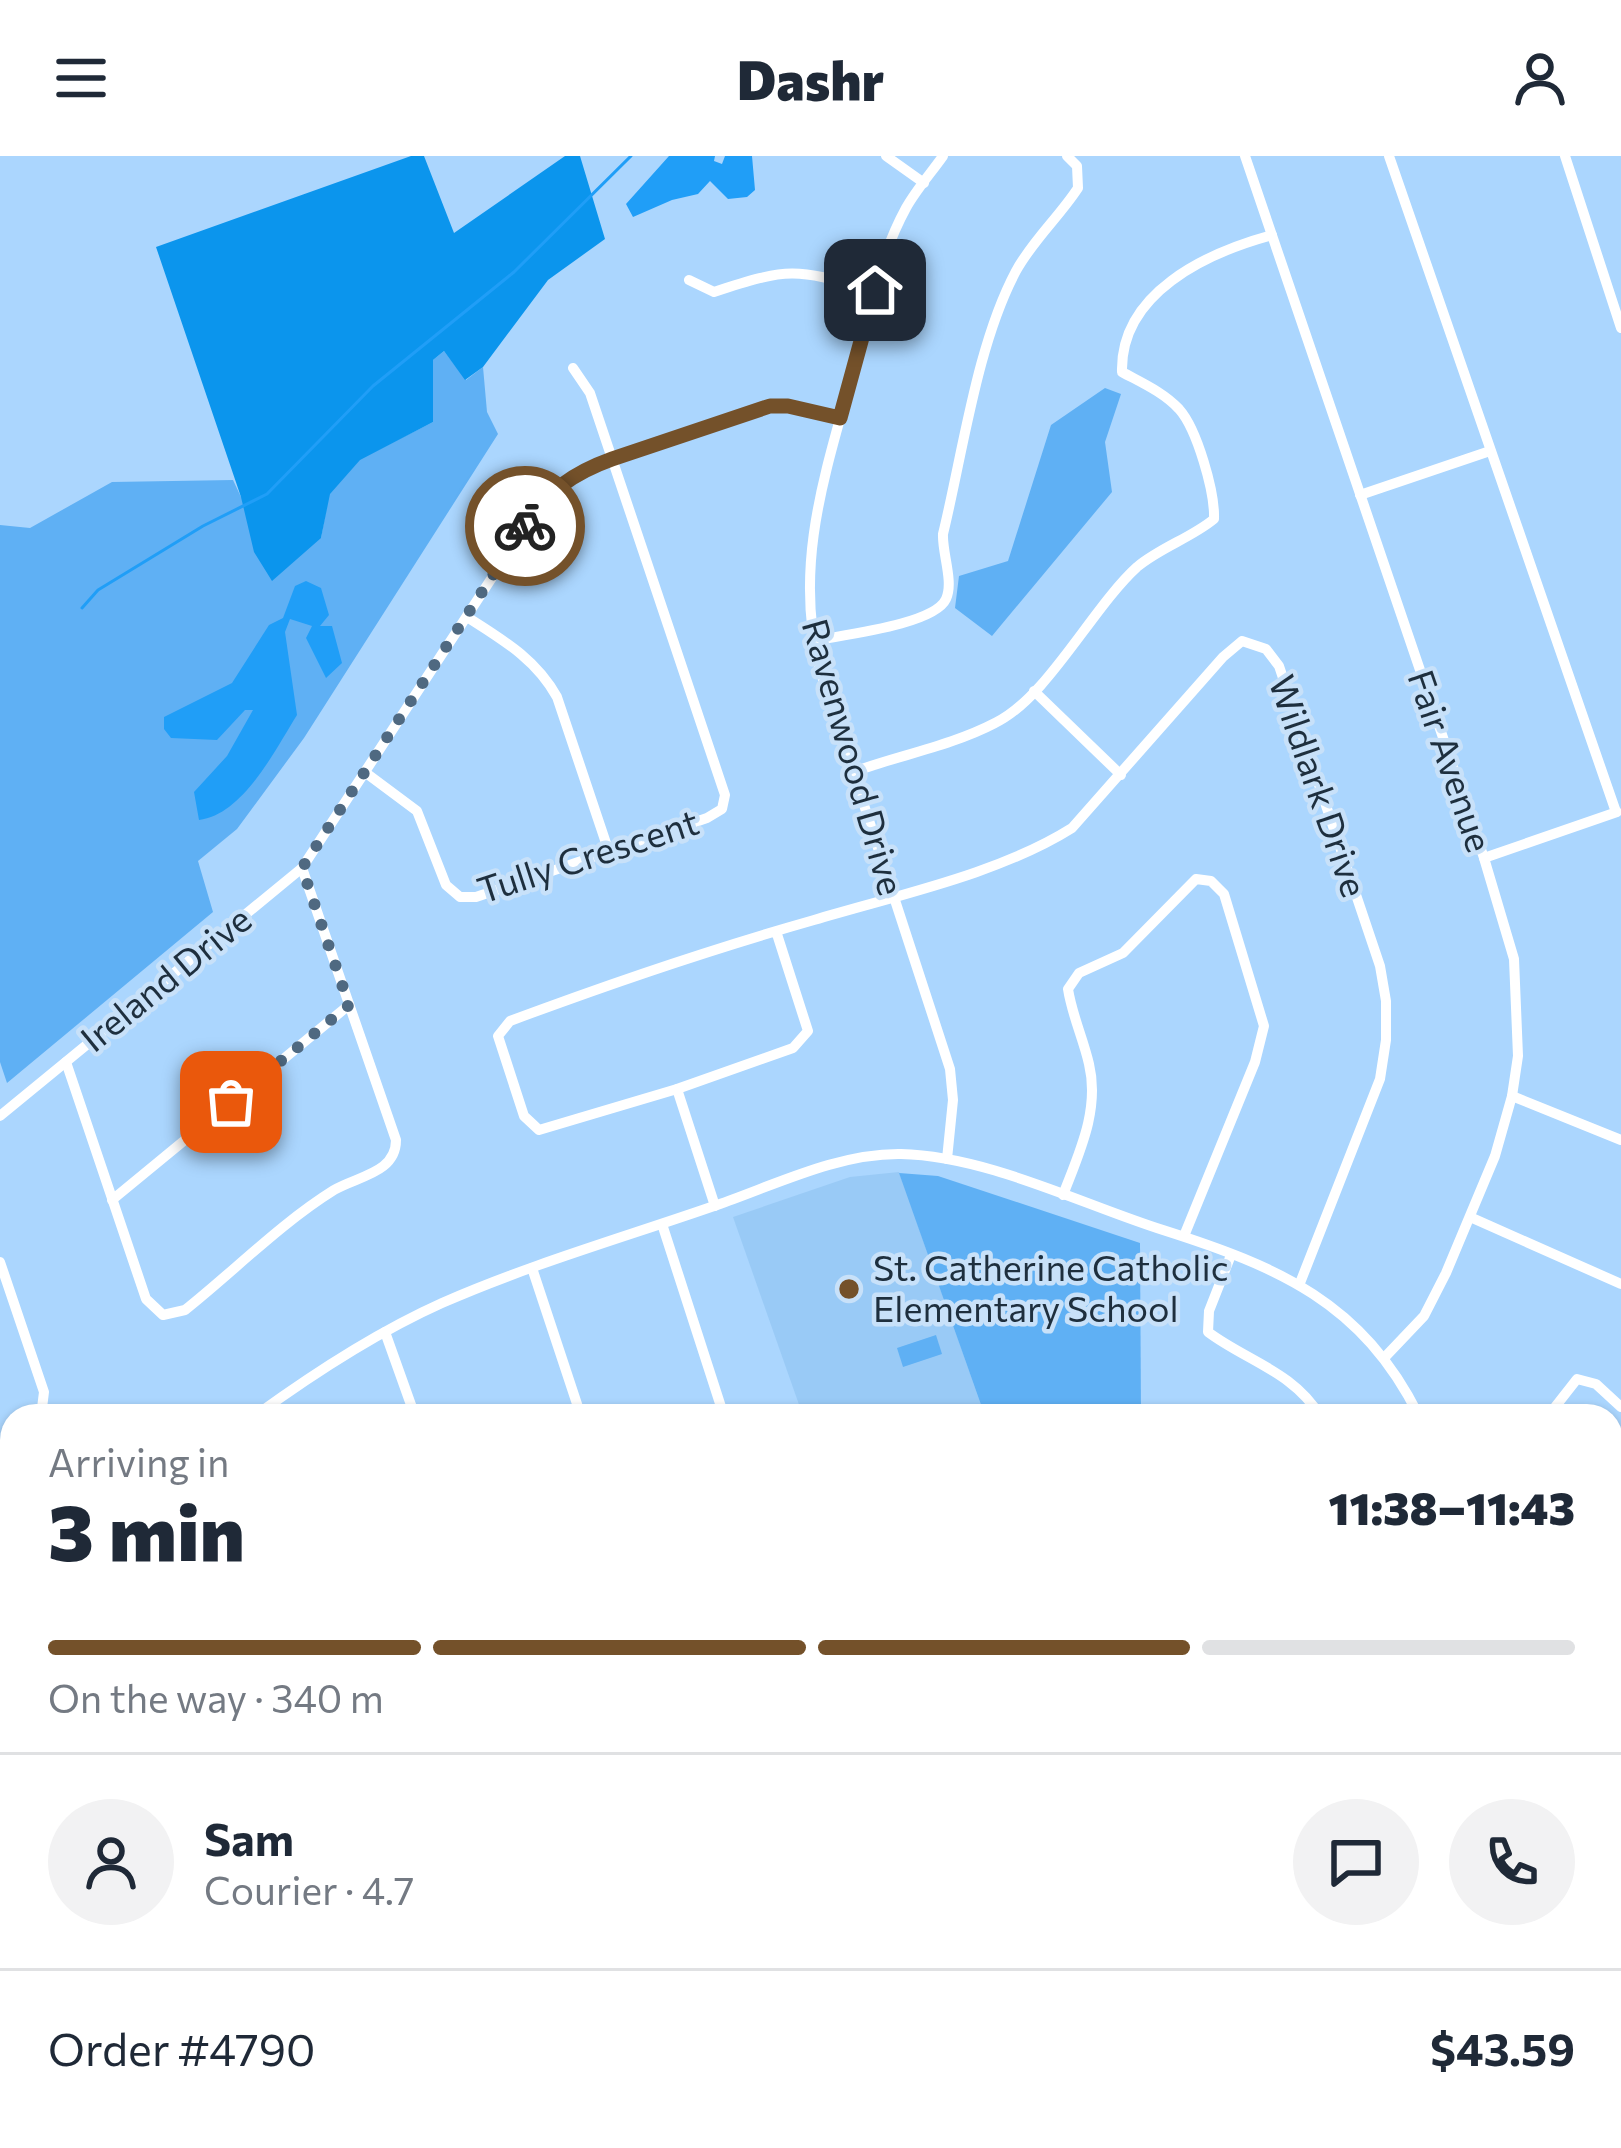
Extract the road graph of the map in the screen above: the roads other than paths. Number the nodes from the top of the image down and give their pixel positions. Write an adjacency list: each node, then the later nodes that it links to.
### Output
1 (886, 156): 7 (street)
2 (944, 156): 7 (street, Ravenwood Drive)
3 (1067, 156): 18 (street)
4 (1245, 156): 8 (street, Fair Avenue)
5 (1389, 156): 14 (street)
6 (1565, 156): 11 (street)
7 (924, 183): 10 (street, Ravenwood Drive)
8 (1272, 235): 16 (street, Fair Avenue); 19 (street)
9 (689, 280): 10 (street)
10 (875, 290): 13 (street, Ravenwood Drive)
11 (1621, 328)
12 (573, 368): 15 (street)
13 (840, 418): 15 (street, Ireland Drive); 18 (street, Ravenwood Drive)
14 (1490, 451): 16 (street); 23 (street)
15 (612, 459): 17 (street, Ireland Drive); 24 (street, Tully Crescent)
16 (1360, 495): 25 (street, Fair Avenue)
17 (467, 617): 21 (street, Ireland Drive); 24 (street)
18 (813, 641): 20 (street, Ravenwood Drive)
19 (1034, 691): 20 (street); 22 (street)
20 (856, 771): 27 (street, Ravenwood Drive)
21 (366, 773): 24 (street, Tully Crescent); 26 (street, Ireland Drive)
22 (1120, 775): 27 (street, Wildlark Drive); 45 (street, Wildlark Drive)
23 (1618, 811): 25 (street)
24 (609, 851)
25 (1484, 858): 32 (street, Fair Avenue)
26 (302, 868): 29 (street); 30 (street, Ireland Drive)
27 (893, 898): 28 (street, Wildlark Drive); 35 (street, Ravenwood Drive)
28 (776, 931): 31 (street, Wildlark Drive); 31 (street, Wildlark Drive)
29 (349, 1005): 37 (street); 37 (street)
30 (66, 1062): 33 (street, Ireland Drive); 37 (street)
31 (677, 1089): 38 (street)
32 (1512, 1096): 34 (street); 39 (street, Fair Avenue)
33 (0, 1116)
34 (1621, 1140)
35 (947, 1159): 36 (street); 38 (street)
36 (1063, 1195): 41 (street); 41 (street)
37 (112, 1200)
38 (715, 1206): 40 (street)
39 (1470, 1217): 47 (street); 49 (street, Fair Avenue)
40 (662, 1224): 44 (street); 54 (street)
41 (1184, 1236): 42 (street)
42 (1231, 1255): 45 (street); 55 (street)
43 (0, 1262): 46 (street)
44 (532, 1268): 48 (street); 53 (street)
45 (1300, 1283): 49 (street)
46 (3, 1284): 50 (street)
47 (1621, 1284)
48 (385, 1332): 51 (street); 52 (street)
49 (1385, 1357): 56 (street)
50 (42, 1404)
51 (272, 1404)
52 (411, 1404)
53 (577, 1404)
54 (720, 1404)
55 (1313, 1404)
56 (1412, 1404)
57 (1557, 1404): 58 (street)
58 (1618, 1404)

